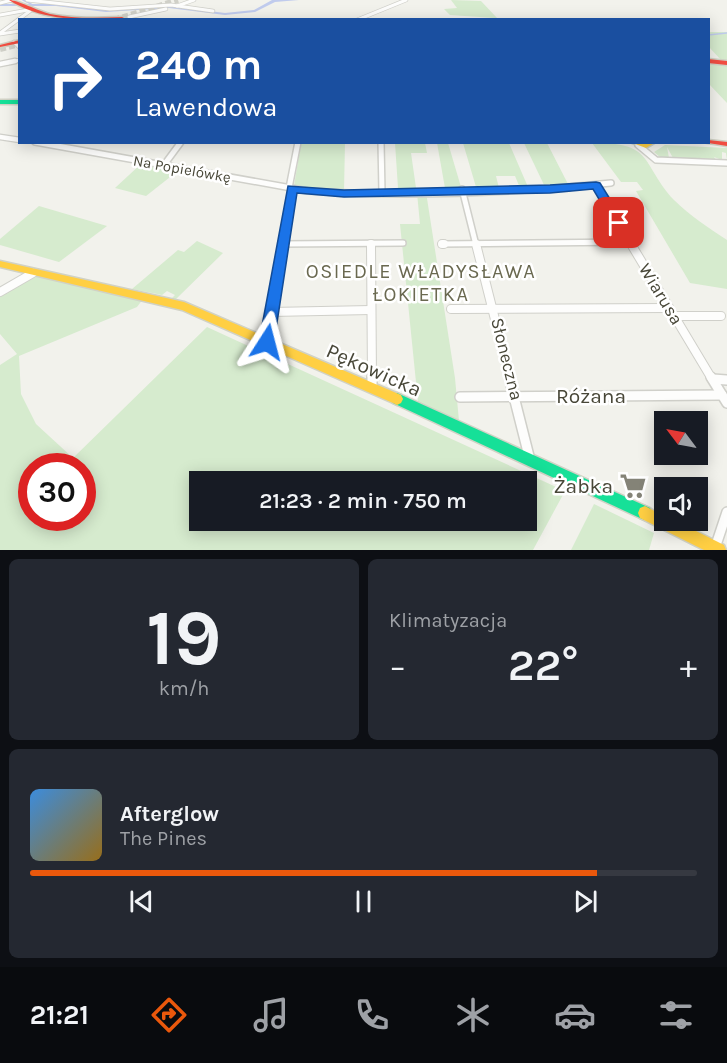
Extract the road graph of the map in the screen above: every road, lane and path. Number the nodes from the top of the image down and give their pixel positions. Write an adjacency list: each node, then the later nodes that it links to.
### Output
1 (194, 0): 5 (street)
2 (406, 0): 10 (street)
3 (0, 3): 4 (street)
4 (21, 3): 5 (street); 7 (street); 8 (street); 12 (street)
5 (174, 7): 6 (street); 9 (street)
6 (213, 11)
7 (0, 15)
8 (66, 18)
9 (128, 18)
10 (362, 18)
11 (18, 31): 12 (street)
12 (0, 33)
13 (18, 44): 14 (street)
14 (0, 46)
15 (18, 60): 18 (street)
16 (710, 62): 17 (street)
17 (727, 63)
18 (0, 64)
19 (0, 103): 20 (street)
20 (18, 104)
21 (0, 137): 22 (street)
22 (18, 140)
23 (710, 141): 24 (street)
24 (727, 142)
25 (46, 144): 33 (street, Na Popielówkę)
26 (180, 144): 33 (street)
27 (298, 144): 36 (street)
28 (381, 144): 38 (street)
29 (636, 144): 30 (street); 31 (street)
30 (651, 144): 31 (street)
31 (653, 156): 32 (street)
32 (727, 162)
33 (164, 165): 36 (street, Na Popielówkę)
34 (611, 183): 35 (street, Na Popielówkę)
35 (596, 185): 37 (street, Na Popielówkę); 39 (street, Wiarusa)
36 (291, 188): 38 (street, Na Popielówkę); 40 (street)
37 (462, 189): 38 (street, Na Popielówkę); 43 (street, Słoneczna)
38 (382, 192)
39 (630, 242): 43 (street); 48 (street, Wiarusa)
40 (282, 243): 41 (street); 52 (street)
41 (371, 243): 42 (street); 51 (street)
42 (403, 243)
43 (476, 243): 44 (street); 50 (street, Słoneczna)
44 (442, 244)
45 (0, 264): 46 (street, Pękowicka)
46 (33, 273): 47 (street); 55 (street, Pękowicka)
47 (0, 292)
48 (669, 308): 50 (street); 53 (street, Wiarusa)
49 (451, 309): 50 (street)
50 (494, 309): 60 (street, Słoneczna)
51 (371, 310): 52 (street); 58 (street)
52 (271, 312): 55 (street)
53 (674, 315): 54 (street); 56 (street, Wiarusa)
54 (721, 316)
55 (267, 342): 58 (street, Pękowicka)
56 (713, 380): 57 (street); 61 (street, Wiarusa)
57 (727, 380)
58 (372, 387): 62 (street, Pękowicka)
59 (460, 397): 60 (street, Różana)
60 (516, 397): 61 (street, Różana); 62 (street, Słoneczna)
61 (725, 399)
62 (530, 460): 64 (street, Pękowicka)
63 (727, 512): 64 (street)
64 (717, 549)

